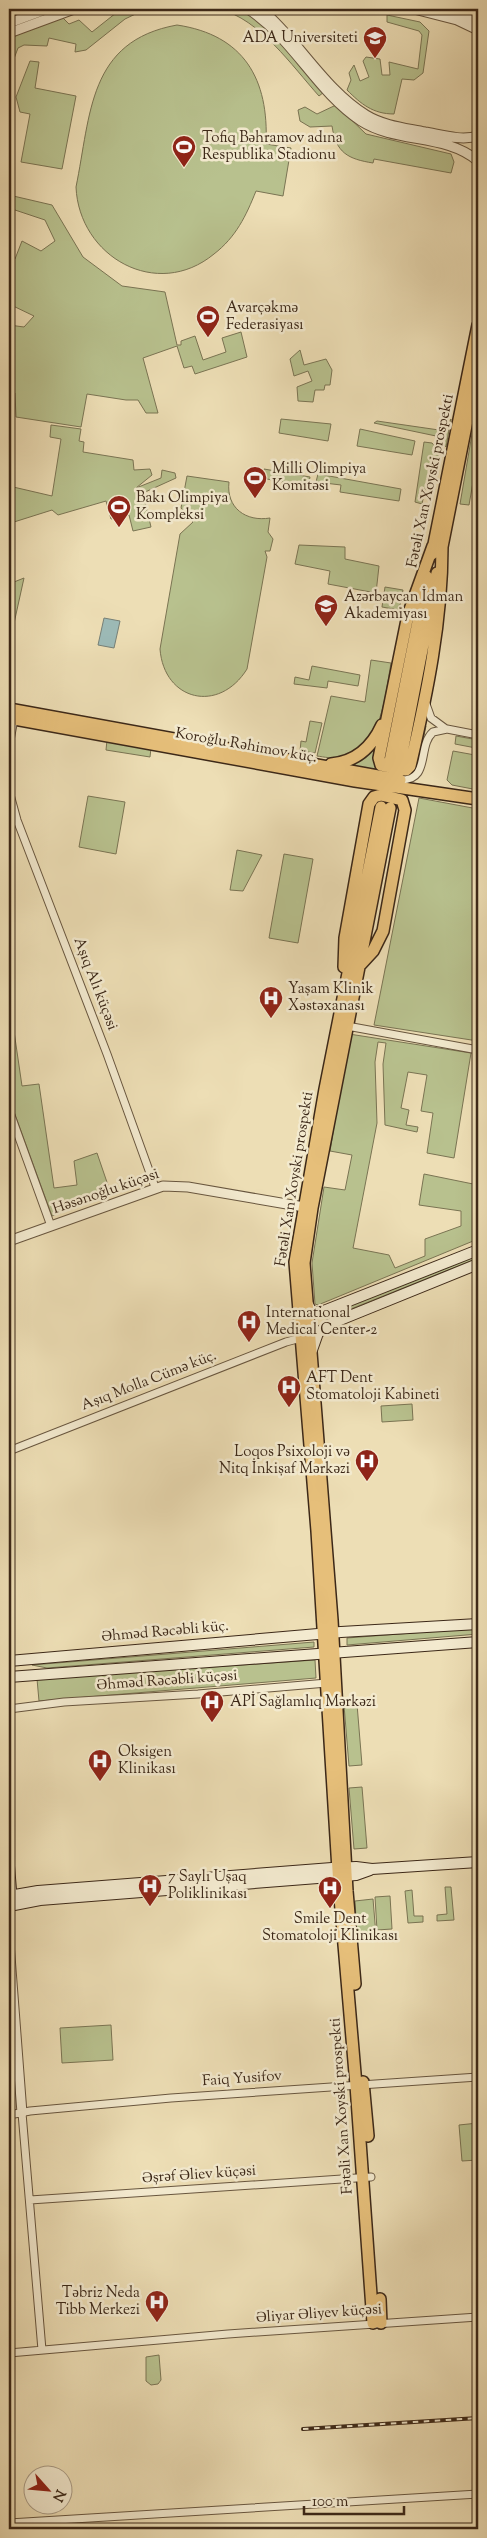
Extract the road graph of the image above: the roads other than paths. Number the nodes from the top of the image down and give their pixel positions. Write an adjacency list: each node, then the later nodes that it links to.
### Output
1 (47, 9): 8 (street)
2 (74, 9): 10 (street)
3 (248, 9): 12 (street)
4 (261, 9): 11 (street)
5 (414, 9): 9 (street)
6 (452, 9): 7 (street)
7 (478, 20)
8 (9, 23)
9 (478, 30)
10 (9, 33)
11 (478, 136)
12 (478, 161)
13 (478, 325): 15 (main road, Fətəli Xan Xoyski prospekti)
14 (478, 366): 15 (main road, Fətəli Xan Xoyski prospekti)
15 (438, 546): 16 (main road); 17 (main road); 22 (main road, Fətəli Xan Xoyski prospekti)
16 (426, 690): 17 (main road); 19 (street)
17 (390, 704): 23 (main road)
18 (10, 715): 21 (street); 23 (main road, Koroğlu Rəhimov küç.); 24 (main road, Koroğlu Rəhimov küç.)
19 (447, 729): 20 (street); 25 (street)
20 (478, 735)
21 (9, 746)
22 (395, 762)
23 (314, 764): 25 (main road, Koroğlu Rəhimov küç.)
24 (338, 778): 27 (main road, Koroğlu Rəhimov küç.); 29 (main road)
25 (400, 780)
26 (9, 791): 35 (street, Aşıq Alı küçəsi)
27 (433, 791): 28 (main road, Koroğlu Rəhimov küç.); 30 (main road)
28 (478, 799)
29 (380, 806): 30 (main road); 31 (main road, Fətəli Xan Xoyski prospekti); 36 (main road, Fətəli Xan Xoyski prospekti)
30 (406, 810): 31 (main road)
31 (360, 966): 32 (main road, Fətəli Xan Xoyski prospekti)
32 (347, 1026): 33 (street); 36 (main road, Fətəli Xan Xoyski prospekti)
33 (478, 1050)
34 (9, 1110): 37 (street)
35 (156, 1187): 36 (street, Həsənoğlu küçəsi); 37 (street, Həsənoğlu küçəsi)
36 (308, 1207): 41 (main road, Fətəli Xan Xoyski prospekti); 44 (main road, Fətəli Xan Xoyski prospekti)
37 (51, 1226): 38 (street, Həsənoğlu küçəsi)
38 (9, 1241)
39 (478, 1250): 42 (main road)
40 (478, 1264): 43 (main road)
41 (307, 1303): 42 (main road); 45 (main road, Fətəli Xan Xoyski prospekti)
42 (325, 1311): 43 (main road)
43 (330, 1324): 45 (main road)
44 (301, 1338): 46 (street, Aşıq Molla Cümə küç.); 48 (main road, Fətəli Xan Xoyski prospekti)
45 (312, 1351): 48 (main road)
46 (9, 1452)
47 (478, 1624): 48 (main road, Əhməd Rəcəbli küç.)
48 (333, 1633): 50 (main road); 51 (main road, Əhməd Rəcəbli küç.)
49 (478, 1642): 50 (main road)
50 (325, 1652): 52 (main road); 53 (main road, Fətəli Xan Xoyski prospekti); 57 (main road, Fətəli Xan Xoyski prospekti)
51 (9, 1661)
52 (9, 1677)
53 (327, 1682): 54 (street, Əhməd Rəcəbli küçəsi); 57 (main road, Fətəli Xan Xoyski prospekti)
54 (9, 1709)
55 (478, 1862): 57 (main road)
56 (9, 1866): 58 (main road)
57 (340, 1872): 58 (main road); 58 (main road); 61 (main road, Fətəli Xan Xoyski prospekti)
58 (10, 1903)
59 (9, 1943): 62 (street)
60 (478, 2077): 61 (street, Faiq Yusifov)
61 (360, 2085): 62 (street, Faiq Yusifov); 64 (main road, Fətəli Xan Xoyski prospekti)
62 (22, 2113): 63 (street, Faiq Yusifov); 65 (street)
63 (9, 2115)
64 (367, 2177): 65 (street, Əşrəf Əliev küçəsi); 67 (main road, Fətəli Xan Xoyski prospekti)
65 (30, 2200): 68 (street)
66 (478, 2317): 67 (street, Əliyar Əliyev küçəsi)
67 (377, 2323): 68 (street, Əliyar Əliyev küçəsi)
68 (42, 2350): 69 (street)
69 (9, 2353)
70 (478, 2494): 71 (street)
71 (9, 2523)

